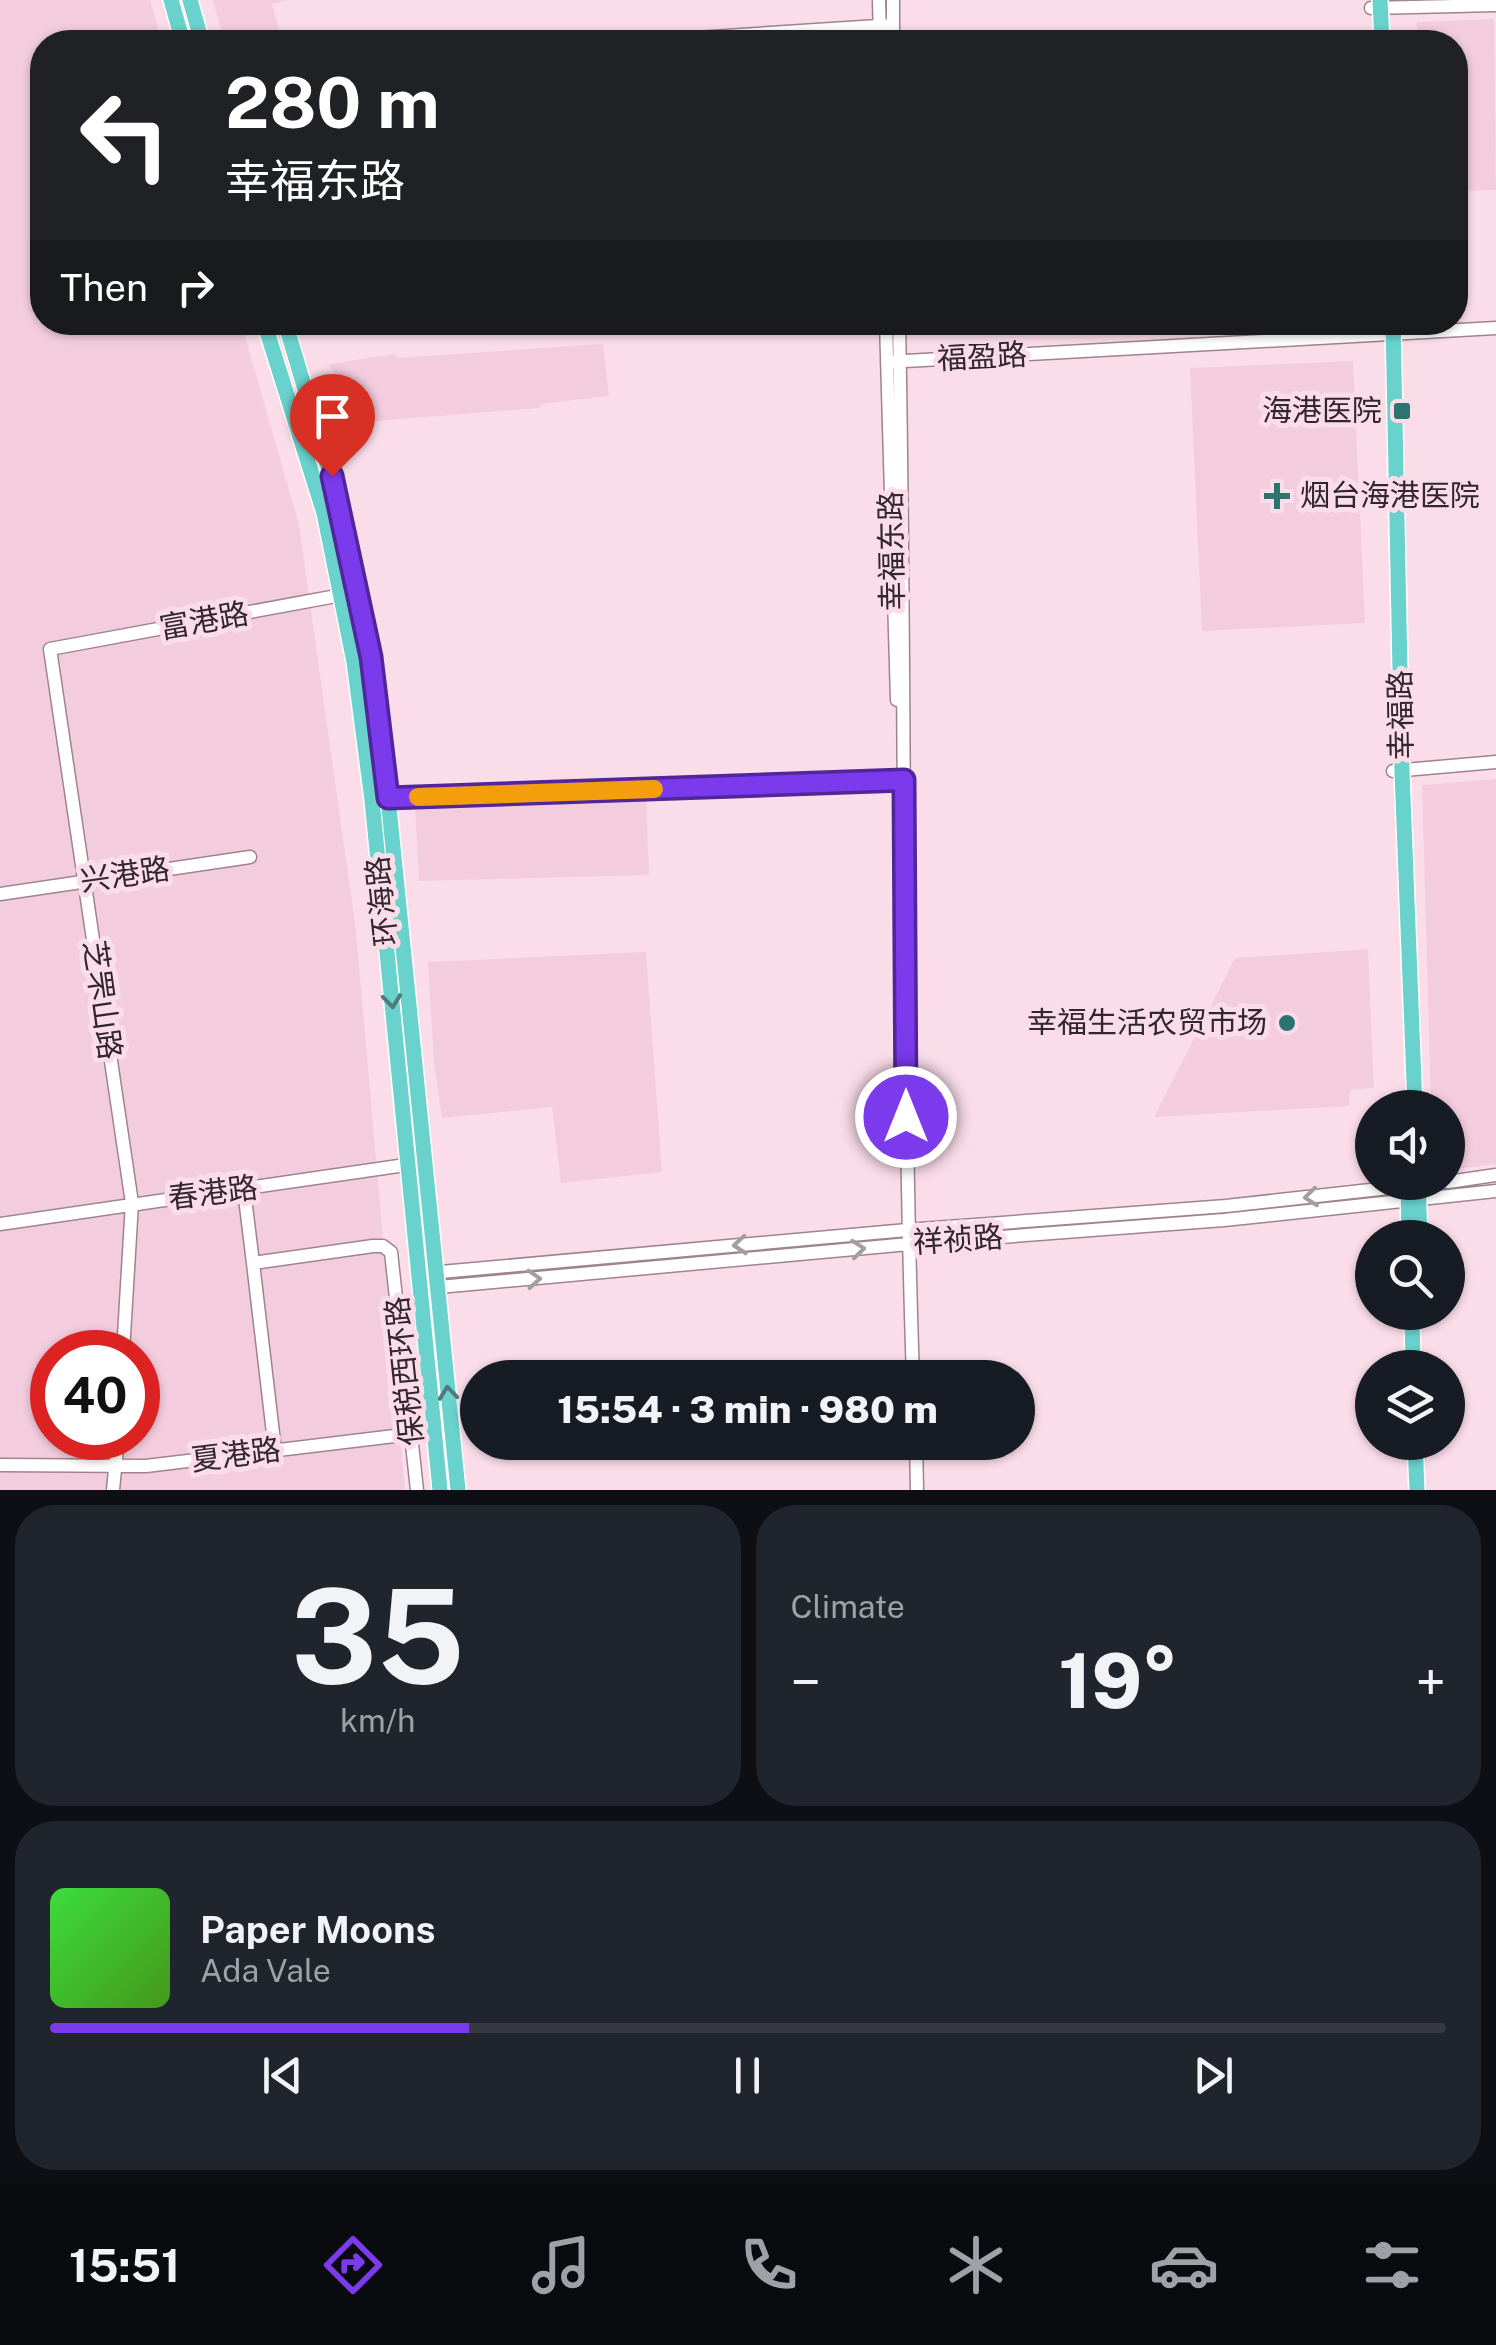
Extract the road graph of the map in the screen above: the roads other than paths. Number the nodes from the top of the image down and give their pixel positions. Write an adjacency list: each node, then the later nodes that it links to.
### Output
1 (171, 0): 8 (main road)
2 (190, 0): 9 (main road)
3 (879, 0): 7 (street)
4 (892, 0): 7 (street)
5 (1376, 4): 6 (street); 13 (main road); 14 (main road)
6 (1496, 5)
7 (886, 26): 10 (street); 11 (street); 12 (street)
8 (180, 30)
9 (199, 30)
10 (824, 30)
11 (884, 30)
12 (888, 30)
13 (1373, 30)
14 (1380, 30)
15 (1468, 328): 16 (street, 福盈路)
16 (1496, 328)
17 (268, 335): 25 (main road, 环海路)
18 (289, 335): 24 (main road, 环海路)
19 (889, 335): 23 (street, 幸福东路)
20 (897, 335): 23 (street, 幸福东路)
21 (1298, 335): 23 (street, 福盈路)
22 (1388, 335): 28 (main road, 幸福路)
23 (894, 362): 29 (street, 幸福东路)
24 (358, 592): 25 (street, 富港路); 30 (main road, 环海路)
25 (340, 597): 26 (street, 富港路); 30 (main road, 环海路)
26 (50, 649): 32 (street, 芝罘山路)
27 (1496, 762): 28 (street)
28 (1398, 771): 34 (main road, 幸福路); 35 (main road, 幸福路)
29 (904, 780): 30 (street); 46 (street, 幸福东路)
30 (380, 799): 36 (main road, 环海路); 37 (main road, 环海路, one-way to 37)
31 (250, 856): 32 (street, 兴港路)
32 (84, 881): 33 (street, 兴港路); 44 (street, 芝罘山路)
33 (0, 894)
34 (1405, 1090)
35 (1414, 1090)
36 (426, 1162): 37 (street, 春港路); 48 (main road, 环海路)
37 (408, 1164): 40 (street, 春港路); 49 (main road, 环海路)
38 (1496, 1176): 39 (street, 祥祯路)
39 (1465, 1180)
40 (244, 1190): 44 (street, 春港路); 47 (street)
41 (1465, 1191): 42 (street, 祥祯路)
42 (1496, 1191)
43 (1355, 1195): 46 (street, 祥祯路)
44 (132, 1204): 45 (street, 春港路); 50 (street, 芝罘山路)
45 (0, 1224)
46 (908, 1237): 48 (street, 祥祯路); 51 (street, 幸福东路)
47 (253, 1263): 52 (street, 保税西环路); 53 (street)
48 (437, 1280): 49 (street, 祥祯路); 63 (main road, 环海路, one-way to 48)
49 (419, 1281): 62 (main road, 环海路)
50 (124, 1330)
51 (913, 1360)
52 (411, 1434): 53 (street, 夏港路); 61 (street, 保税西环路)
53 (275, 1450): 59 (street, 夏港路)
54 (116, 1460): 59 (street)
55 (917, 1460): 64 (street)
56 (1416, 1460): 65 (main road)
57 (1425, 1460): 66 (main road)
58 (0, 1465): 59 (street, 夏港路)
59 (116, 1466): 60 (street)
60 (113, 1490)
61 (417, 1490)
62 (440, 1490)
63 (458, 1490)
64 (918, 1490)
65 (1417, 1490)
66 (1426, 1490)

